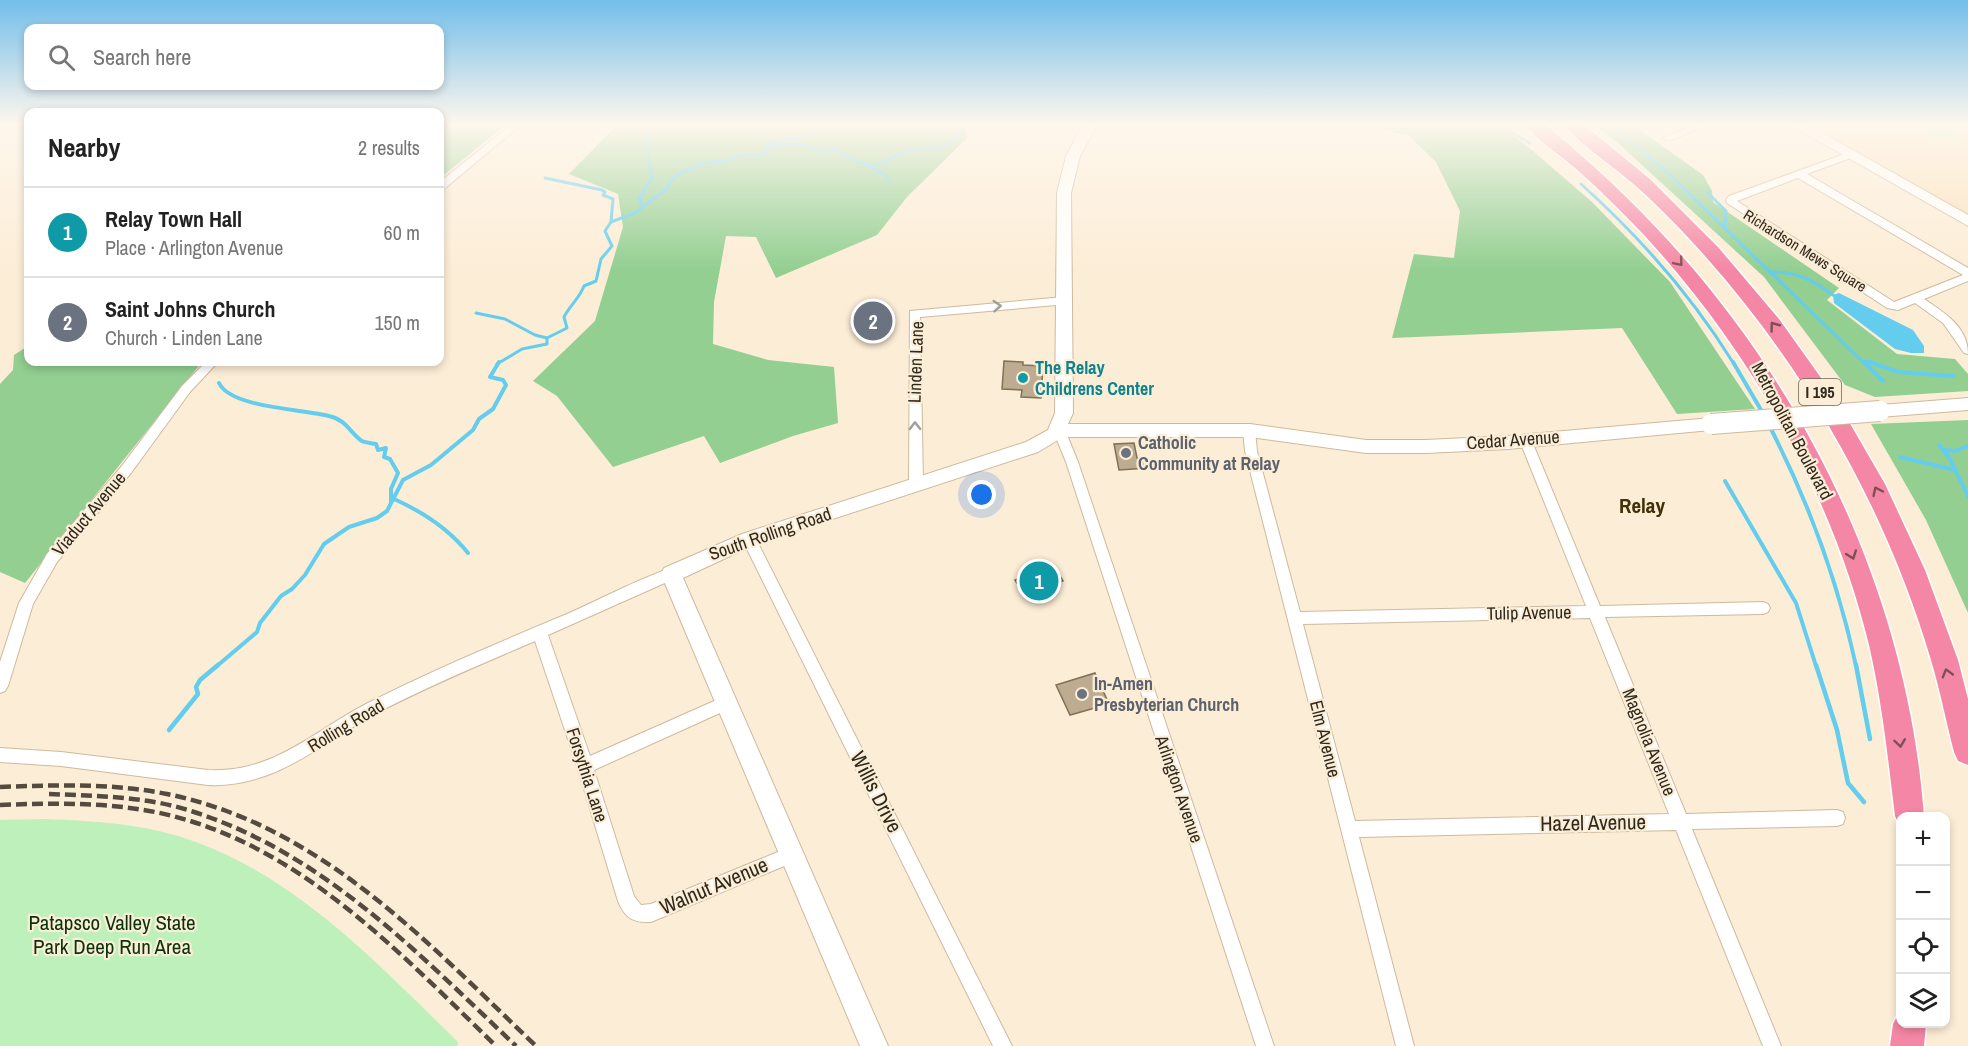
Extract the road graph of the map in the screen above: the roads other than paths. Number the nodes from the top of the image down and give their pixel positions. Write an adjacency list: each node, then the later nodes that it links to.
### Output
1 (459, 172): 8 (street)
2 (1070, 172): 13 (street)
3 (1589, 172): 32 (highway, Metropolitan Boulevard / I 195, one-way to 32)
4 (1630, 172): 29 (highway, Metropolitan Boulevard / I 195, one-way to 4)
5 (1805, 172): 7 (street, Richardson Mews Square)
6 (1881, 172): 9 (street)
7 (1799, 174): 10 (street); 12 (street, Richardson Mews Square)
8 (444, 184)
9 (1968, 221)
10 (1968, 273)
11 (1968, 278): 12 (street, Richardson Mews Square)
12 (1916, 299): 14 (street)
13 (1064, 301): 17 (street); 20 (street, Linden Lane, one-way to 13)
14 (1968, 350)
15 (208, 366): 27 (street, Viaduct Avenue)
16 (1968, 404): 19 (street, Cedar Avenue, bridge)
17 (1059, 430): 18 (street, Cedar Avenue); 20 (street, South Rolling Road); 41 (street, Arlington Avenue)
18 (1249, 431): 19 (street, Cedar Avenue); 25 (street, Elm Avenue)
19 (1526, 440): 24 (street, Magnolia Avenue)
20 (916, 484): 21 (street, South Rolling Road)
21 (749, 539): 22 (street, South Rolling Road); 40 (street, Willis Drive)
22 (671, 574): 26 (street, Rolling Road); 28 (street)
23 (1762, 608): 24 (street, Tulip Avenue)
24 (1596, 612): 25 (street, Tulip Avenue); 34 (street, Magnolia Avenue)
25 (1295, 618): 35 (street, Elm Avenue)
26 (540, 634): 30 (street, Rolling Road); 31 (street, Forsythia Lane)
27 (0, 686)
28 (726, 704): 31 (street); 36 (street)
29 (1966, 742)
30 (0, 755)
31 (585, 766): 37 (street, Forsythia Lane)
32 (1909, 812)
33 (1837, 818): 34 (street, Hazel Avenue)
34 (1682, 821): 35 (street, Hazel Avenue); 43 (street, Magnolia Avenue)
35 (1349, 829): 42 (street, Elm Avenue)
36 (790, 855): 37 (street, Walnut Avenue); 39 (street)
37 (638, 914)
38 (1911, 1028): 44 (highway)
39 (874, 1046)
40 (1003, 1046)
41 (1265, 1046)
42 (1405, 1046)
43 (1772, 1046)
44 (1910, 1046)

